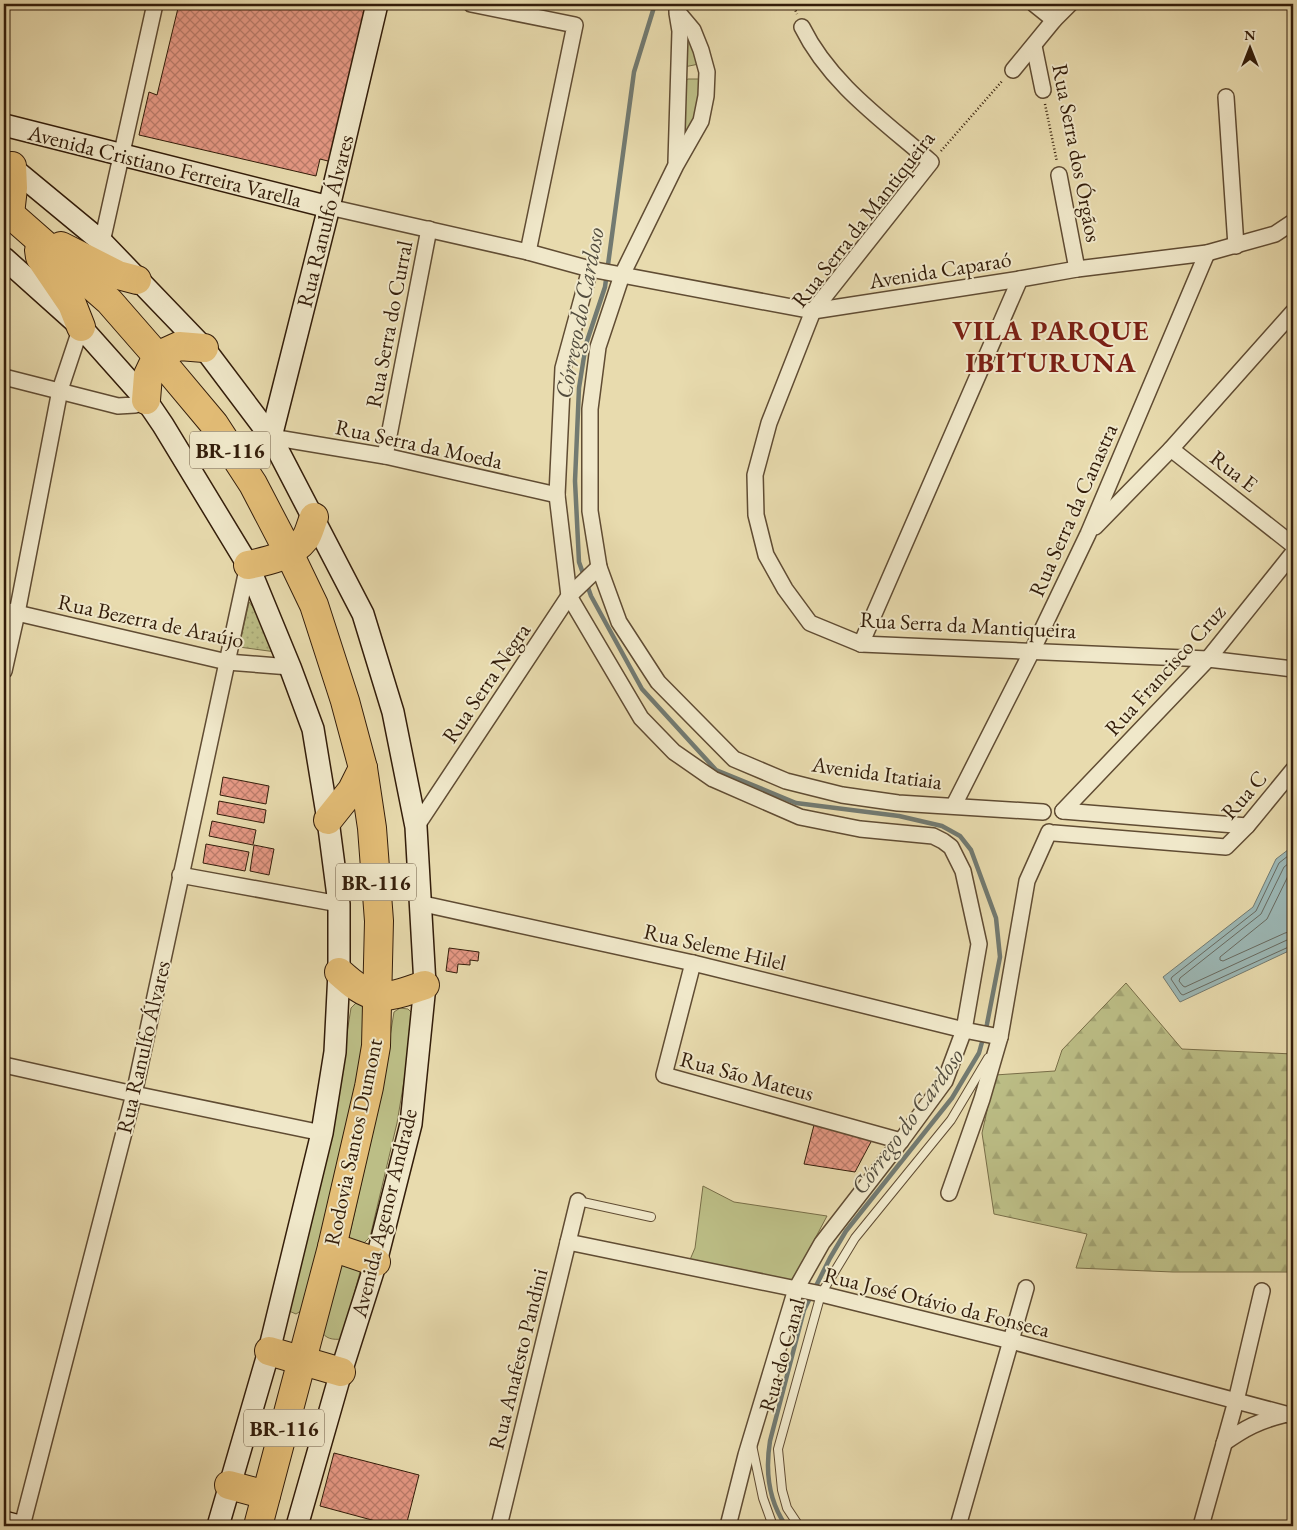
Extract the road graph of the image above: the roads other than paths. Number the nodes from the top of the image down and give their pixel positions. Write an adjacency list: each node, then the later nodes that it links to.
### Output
1 (155, 4): 14 (street)
2 (377, 4): 18 (main road, Rua Ranulfo Álvares)
3 (471, 4): 25 (street)
4 (1034, 4): 7 (street)
5 (1070, 4): 7 (street)
6 (676, 7): 16 (street); 16 (street, Avenida Itatiaia)
7 (1054, 20): 9 (street)
8 (802, 27): 33 (street, Rua Serra da Mantiqueira)
9 (1034, 46): 10 (street); 11 (street, Rua Serra dos Órgãos)
10 (1013, 70)
11 (1043, 90)
12 (1226, 97): 24 (street)
13 (4, 125): 14 (main road, Avenida Cristiano Ferreira Varella)
14 (122, 155): 18 (main road, Avenida Cristiano Ferreira Varella); 23 (street)
15 (8, 164): 19 (highway); 23 (main road, Avenida Agenor Andrade)
16 (676, 165): 30 (street, Avenida Itatiaia)
17 (1059, 175): 29 (street, Rua Serra dos Órgãos)
18 (329, 207): 21 (street, Avenida Cristiano Ferreira Varella); 41 (main road, Rua Ranulfo Álvares)
19 (6, 214): 22 (highway, Rodovia Santos Dumont / BR-116)
20 (1293, 222): 24 (street, Avenida Caparaó)
21 (430, 229): 25 (street, Avenida Cristiano Ferreira Varella); 43 (street, Rua Serra do Curral)
22 (37, 238): 31 (highway); 35 (highway); 37 (highway, Rodovia Santos Dumont / BR-116)
23 (102, 242): 31 (main road, Avenida Agenor Andrade)
24 (1236, 246): 26 (street, Avenida Caparaó)
25 (528, 252): 28 (street, Avenida Cristiano Ferreira Varella)
26 (1207, 253): 29 (street, Avenida Caparaó); 46 (street, Rua Serra da Canastra)
27 (4, 258): 35 (main road)
28 (590, 269): 30 (street, Avenida Caparaó); 44 (street)
29 (1077, 269): 32 (street, Avenida Caparaó)
30 (622, 275): 33 (street, Avenida Caparaó); 51 (street, Avenida Itatiaia)
31 (137, 280): 36 (main road, Avenida Agenor Andrade)
32 (1020, 280): 33 (street, Avenida Caparaó); 54 (street)
33 (813, 310): 54 (street, Rua Serra da Mantiqueira)
34 (1293, 312): 42 (street)
35 (81, 327): 39 (street); 40 (main road)
36 (204, 348): 37 (highway); 41 (main road, Avenida Agenor Andrade)
37 (158, 356): 40 (highway); 48 (highway, Rodovia Santos Dumont / BR-116)
38 (4, 378): 39 (street)
39 (60, 390): 40 (street); 53 (street)
40 (146, 400): 50 (main road)
41 (271, 437): 43 (street, Rua Serra da Moeda); 45 (main road, Avenida Agenor Andrade)
42 (1171, 449): 46 (street); 47 (street, Rua E)
43 (385, 456): 44 (street, Rua Serra da Moeda)
44 (557, 495): 52 (street)
45 (314, 517): 48 (highway); 68 (main road, Avenida Agenor Andrade)
46 (1088, 534): 55 (street, Rua Serra da Canastra)
47 (1293, 545)
48 (289, 553): 50 (highway); 61 (highway, Rodovia Santos Dumont / BR-116)
49 (1293, 553): 56 (street, Rua Francisco Cruz)
50 (248, 565): 57 (street, Rua Ranulfo Álvares); 58 (main road)
51 (598, 567): 52 (street, Rua Serra Negra); 63 (street, Avenida Itatiaia)
52 (569, 596): 68 (street, Rua Serra Negra); 77 (street, Rua do Canal)
53 (10, 611): 57 (street, Rua Bezerra de Araújo); 60 (street)
54 (861, 644): 55 (street, Rua Serra da Mantiqueira)
55 (1032, 650): 56 (street, Rua Serra da Mantiqueira); 63 (street, Rua Serra da Canastra)
56 (1208, 659): 59 (street, Rua Serra da Mantiqueira); 64 (street, Rua Francisco Cruz)
57 (227, 662): 58 (street, Rua Bezerra de Araújo); 70 (street, Rua Ranulfo Álvares)
58 (290, 667): 66 (main road)
59 (1293, 669)
60 (4, 671)
61 (362, 768): 66 (highway); 76 (highway, Rodovia Santos Dumont / BR-116)
62 (1293, 770): 67 (street, Rua C)
63 (954, 806): 65 (street, Avenida Itatiaia)
64 (1063, 811): 65 (street, Avenida Itatiaia); 67 (street, Avenida Itatiaia); 69 (street)
65 (1043, 812): 69 (street)
66 (328, 820): 72 (main road)
67 (1247, 826): 69 (street, Rua C)
68 (416, 827): 71 (main road, Avenida Agenor Andrade)
69 (1052, 833): 78 (street)
70 (180, 875): 72 (street); 80 (street, Rua Ranulfo Álvares)
71 (419, 903): 73 (street, Rua Seleme Hilel); 75 (main road, Avenida Agenor Andrade)
72 (339, 904): 74 (main road)
73 (693, 963): 77 (street, Rua Seleme Hilel); 82 (street, Rua São Mateus)
74 (339, 972): 76 (highway); 81 (main road)
75 (425, 985): 76 (highway); 88 (main road, Avenida Agenor Andrade)
76 (378, 996): 87 (highway, Rodovia Santos Dumont / BR-116)
77 (964, 1030): 78 (street, Rua Seleme Hilel); 82 (street, Rua do Canal)
78 (1000, 1037): 83 (street); 92 (lane, Rua do Canal)
79 (4, 1065): 80 (street)
80 (134, 1094): 81 (street); 104 (street, Rua Ranulfo Álvares)
81 (322, 1133): 94 (main road)
82 (901, 1141): 90 (street, Rua do Canal)
83 (949, 1193)
84 (578, 1201): 85 (lane); 86 (street, Rua Anafesto Pandini)
85 (651, 1217)
86 (568, 1242): 90 (street, Rua José Otávio da Fonseca); 108 (street, Rua Anafesto Pandini)
87 (332, 1247): 88 (highway); 95 (highway, Rodovia Santos Dumont / BR-116)
88 (376, 1262): 96 (main road, Avenida Agenor Andrade)
89 (1026, 1288): 93 (street)
90 (796, 1289): 92 (street, Rua José Otávio da Fonseca); 99 (street, Rua do Canal)
91 (1262, 1291): 97 (street)
92 (821, 1294): 93 (street, Rua José Otávio da Fonseca); 111 (lane, Rua do Canal)
93 (1011, 1341): 97 (street, Rua José Otávio da Fonseca); 112 (street)
94 (269, 1351): 95 (highway); 101 (main road)
95 (301, 1361): 96 (highway); 102 (highway, Rodovia Santos Dumont / BR-116)
96 (341, 1372): 107 (main road, Avenida Agenor Andrade)
97 (1236, 1401): 98 (street, Rua José Otávio da Fonseca); 100 (street)
98 (1289, 1415): 100 (street)
99 (751, 1438): 109 (street, Rua do Canal); 110 (lane, Rua do Canal)
100 (1224, 1443): 113 (street)
101 (229, 1485): 102 (highway); 105 (main road)
102 (266, 1495): 106 (highway, Rodovia Santos Dumont / BR-116)
103 (4, 1522): 104 (main road)
104 (21, 1526)
105 (218, 1526)
106 (258, 1526)
107 (297, 1526)
108 (499, 1526)
109 (728, 1526)
110 (773, 1526)
111 (799, 1526)
112 (958, 1526)
113 (1201, 1526)

